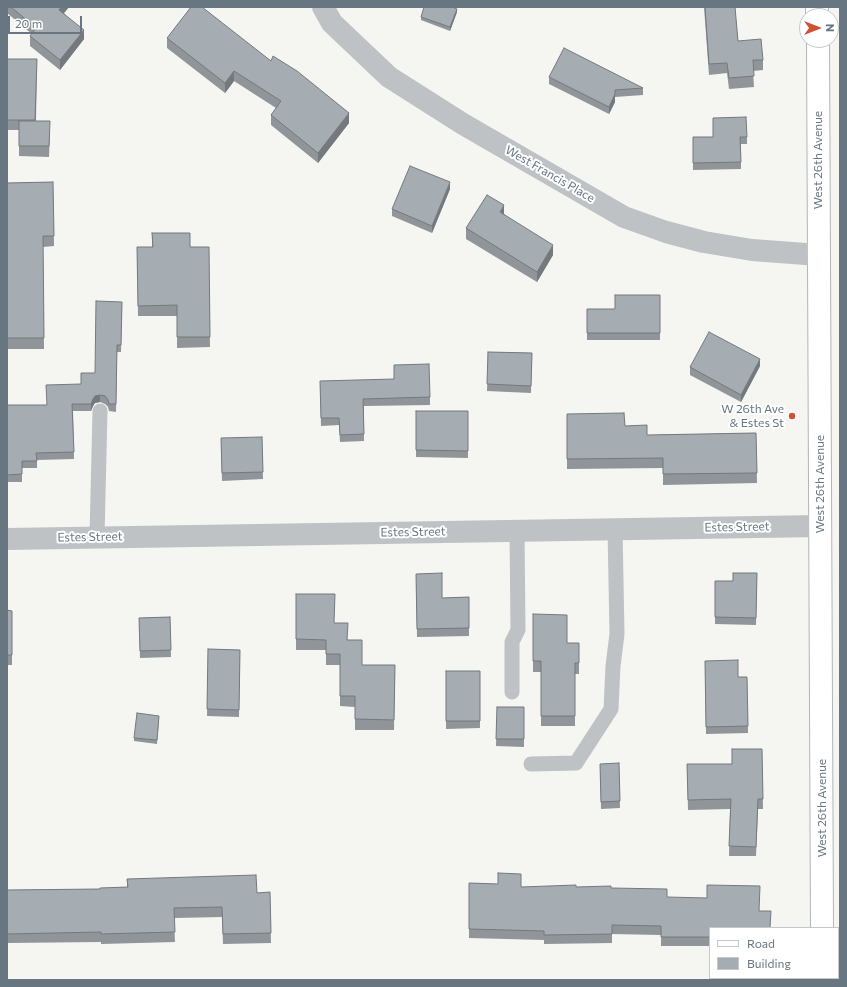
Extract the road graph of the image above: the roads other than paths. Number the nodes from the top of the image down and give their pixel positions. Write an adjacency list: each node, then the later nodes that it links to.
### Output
1 (323, 7): 3 (street, West Francis Place)
2 (818, 48): 3 (street, West 26th Avenue)
3 (819, 255): 5 (street, West 26th Avenue)
4 (100, 411): 8 (lane)
5 (820, 526): 6 (street, Estes Street); 12 (street, West 26th Avenue)
6 (614, 528): 7 (street, Estes Street); 11 (lane)
7 (517, 530): 8 (street, Estes Street); 10 (lane)
8 (97, 537): 9 (street, Estes Street)
9 (7, 539)
10 (512, 692)
11 (531, 764)
12 (822, 927)

